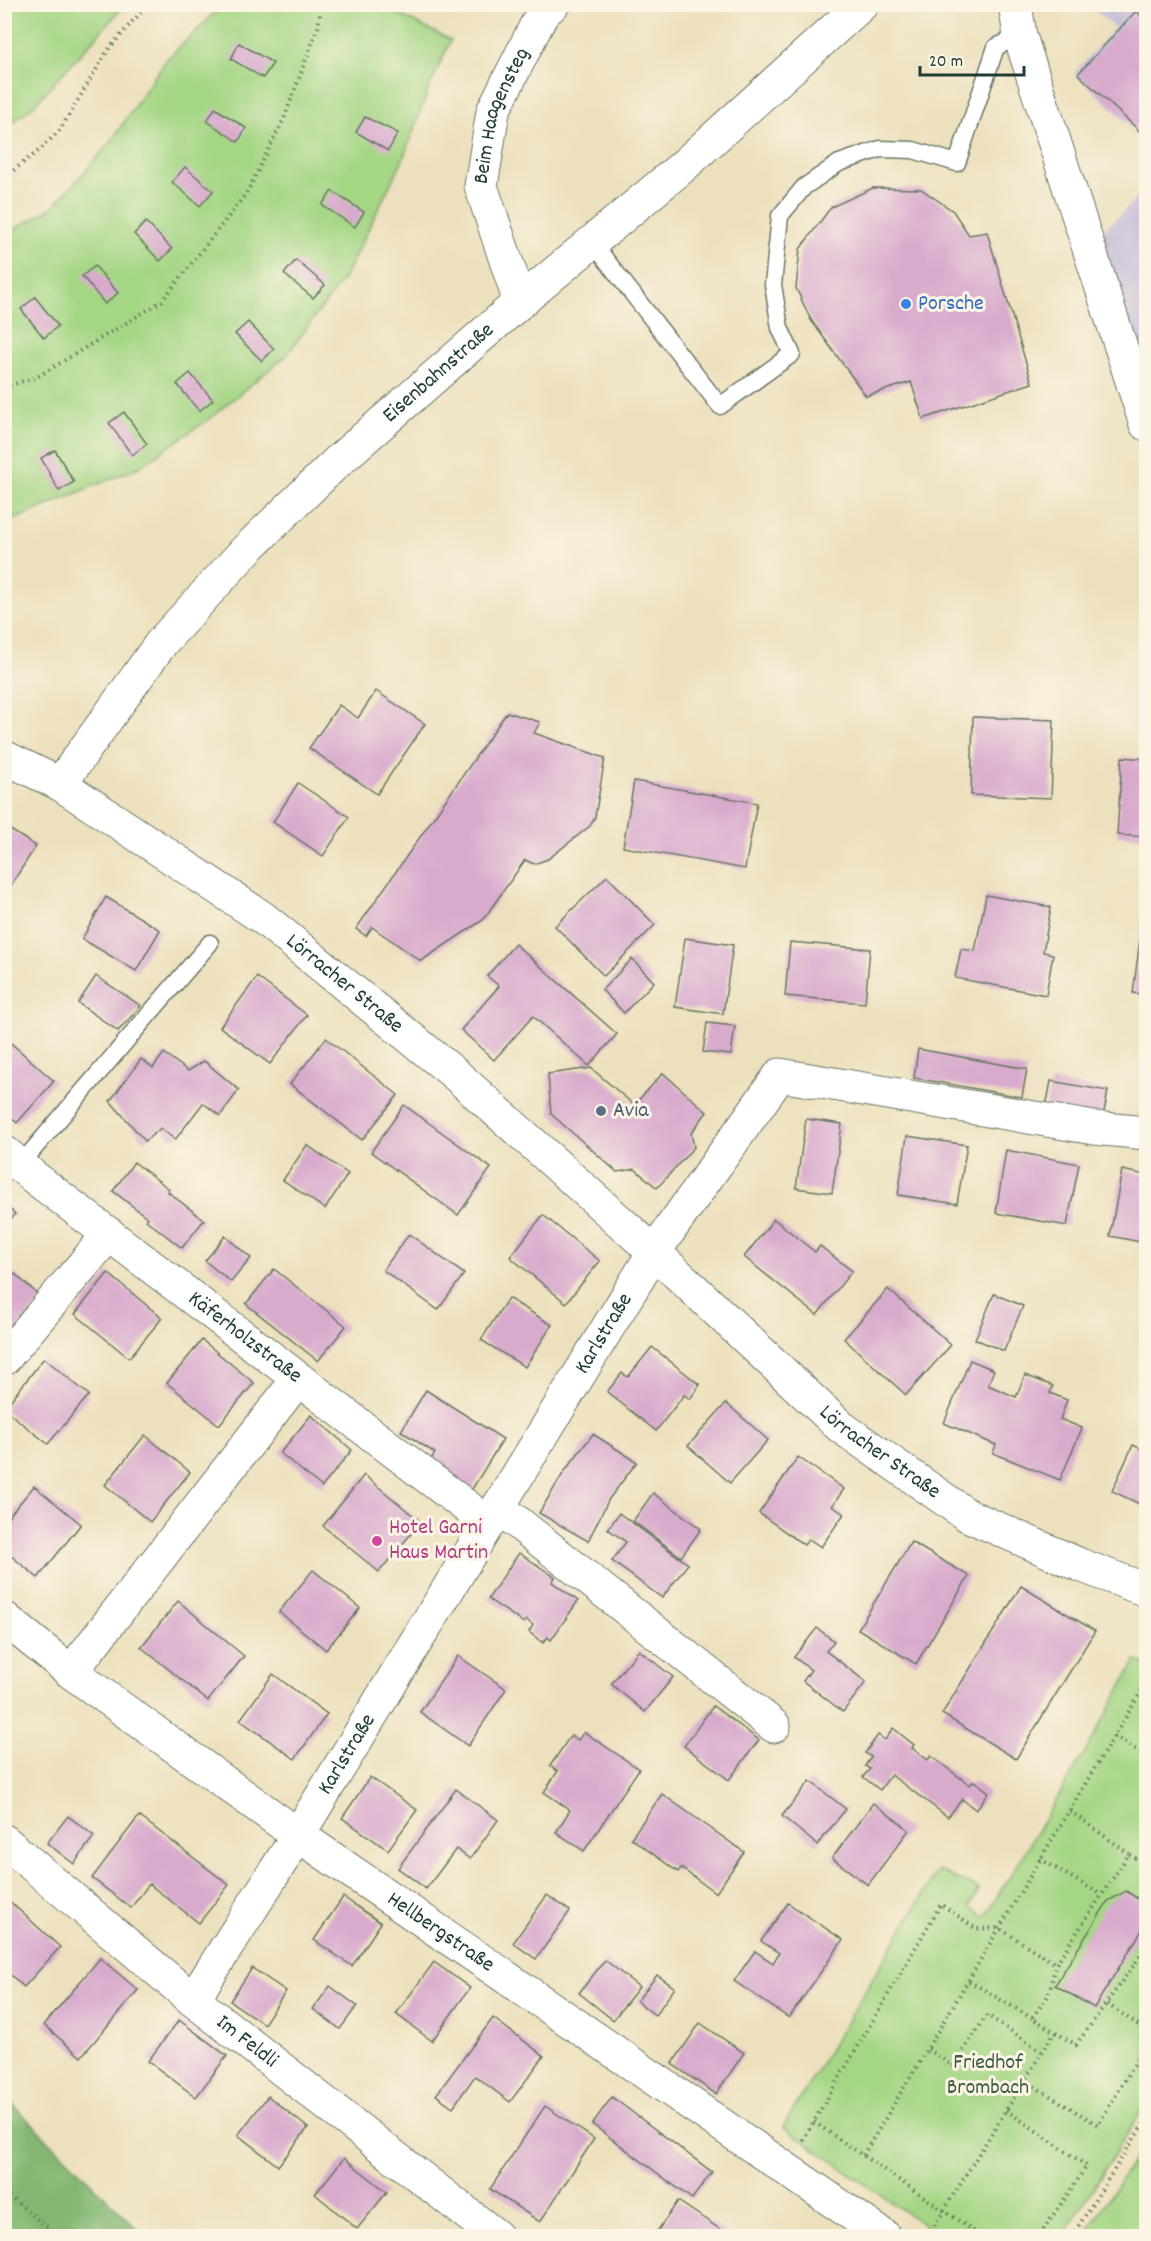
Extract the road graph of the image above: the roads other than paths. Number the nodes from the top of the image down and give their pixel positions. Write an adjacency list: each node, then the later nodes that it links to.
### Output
1 (553, 4): 5 (street, Beim Haagensteg)
2 (862, 4): 4 (street, Eisenbahnstraße)
3 (1017, 20): 4 (lane); 6 (street)
4 (592, 242): 5 (street, Eisenbahnstraße)
5 (520, 302): 8 (street, Eisenbahnstraße)
6 (1146, 424)
7 (4, 757): 8 (street, Lörracher Straße)
8 (60, 784): 13 (street, Lörracher Straße)
9 (210, 943): 11 (lane)
10 (1146, 1133): 13 (street)
11 (12, 1158): 12 (street, Käferholzstraße)
12 (109, 1234): 14 (street); 15 (street, Käferholzstraße)
13 (654, 1252): 16 (street, Karlstraße); 17 (street, Lörracher Straße)
14 (4, 1359)
15 (298, 1378): 16 (street, Käferholzstraße); 19 (street)
16 (493, 1515): 20 (street); 21 (street, Karlstraße)
17 (1146, 1590)
18 (4, 1618): 19 (street, Hellbergstraße)
19 (71, 1672): 21 (street, Hellbergstraße)
20 (774, 1726)
21 (298, 1836): 23 (street, Karlstraße); 25 (street, Hellbergstraße)
22 (4, 1840): 23 (street, Im Feldli)
23 (193, 2000): 24 (street, Im Feldli)
24 (496, 2236)
25 (884, 2236)

